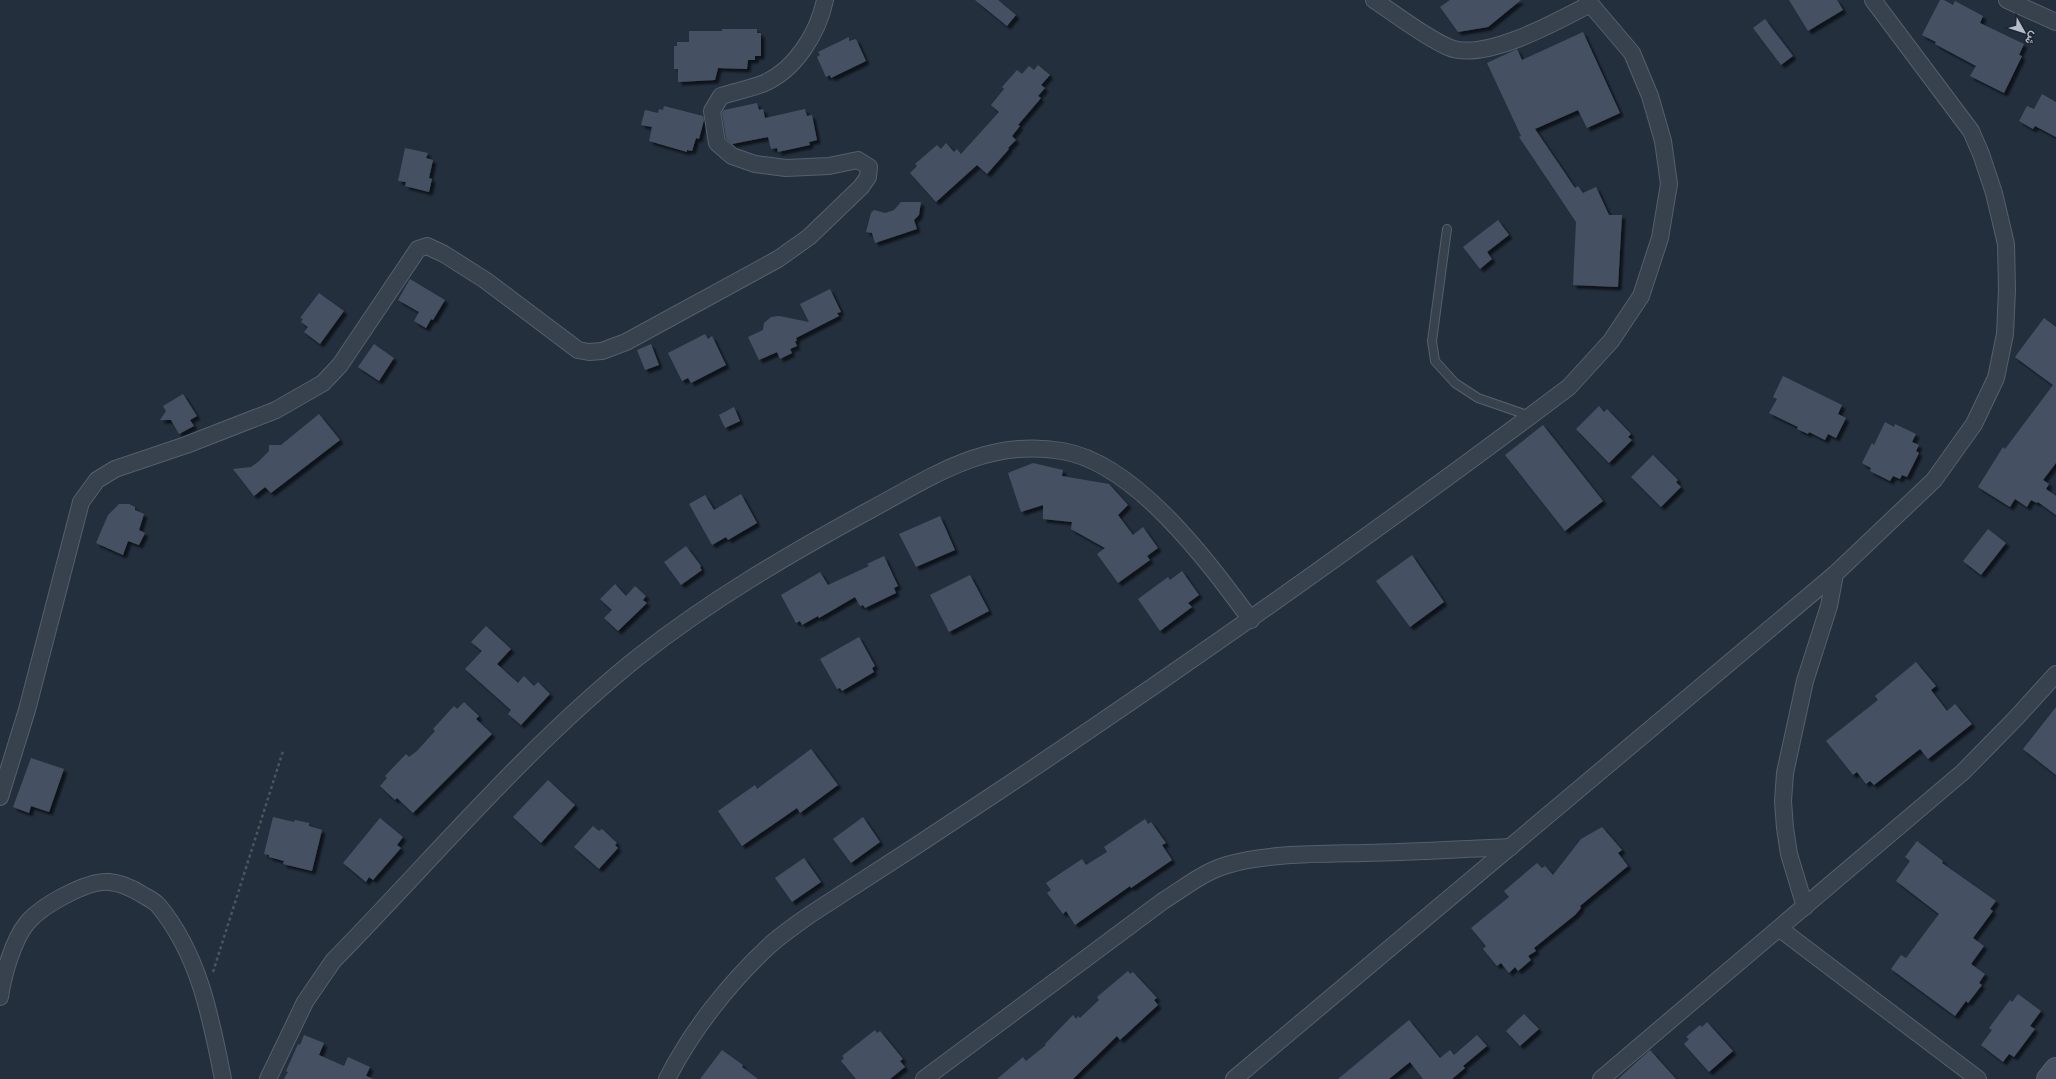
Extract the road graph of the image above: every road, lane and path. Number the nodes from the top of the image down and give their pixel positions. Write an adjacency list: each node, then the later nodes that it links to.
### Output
1 (825, 0): 13 (street)
2 (1374, 0): 5 (street)
3 (1873, 0): 9 (street)
4 (2007, 0): 6 (street)
5 (1588, 2): 8 (street)
6 (2056, 22)
7 (1447, 229): 8 (lane)
8 (1531, 416): 10 (street)
9 (1835, 574): 14 (street); 15 (street)
10 (1251, 620): 21 (street); 22 (street)
11 (2056, 674): 15 (street)
12 (283, 751): 18 (path)
13 (0, 797)
14 (1511, 846): 23 (street); 24 (street)
15 (1805, 908): 16 (street)
16 (1780, 929): 25 (street); 26 (street)
17 (0, 997): 18 (street)
18 (205, 997): 20 (street)
19 (2056, 1069): 27 (street)
20 (223, 1079)
21 (268, 1079)
22 (667, 1079)
23 (924, 1079)
24 (1234, 1079)
25 (1601, 1079)
26 (1978, 1079)
27 (2048, 1079)

